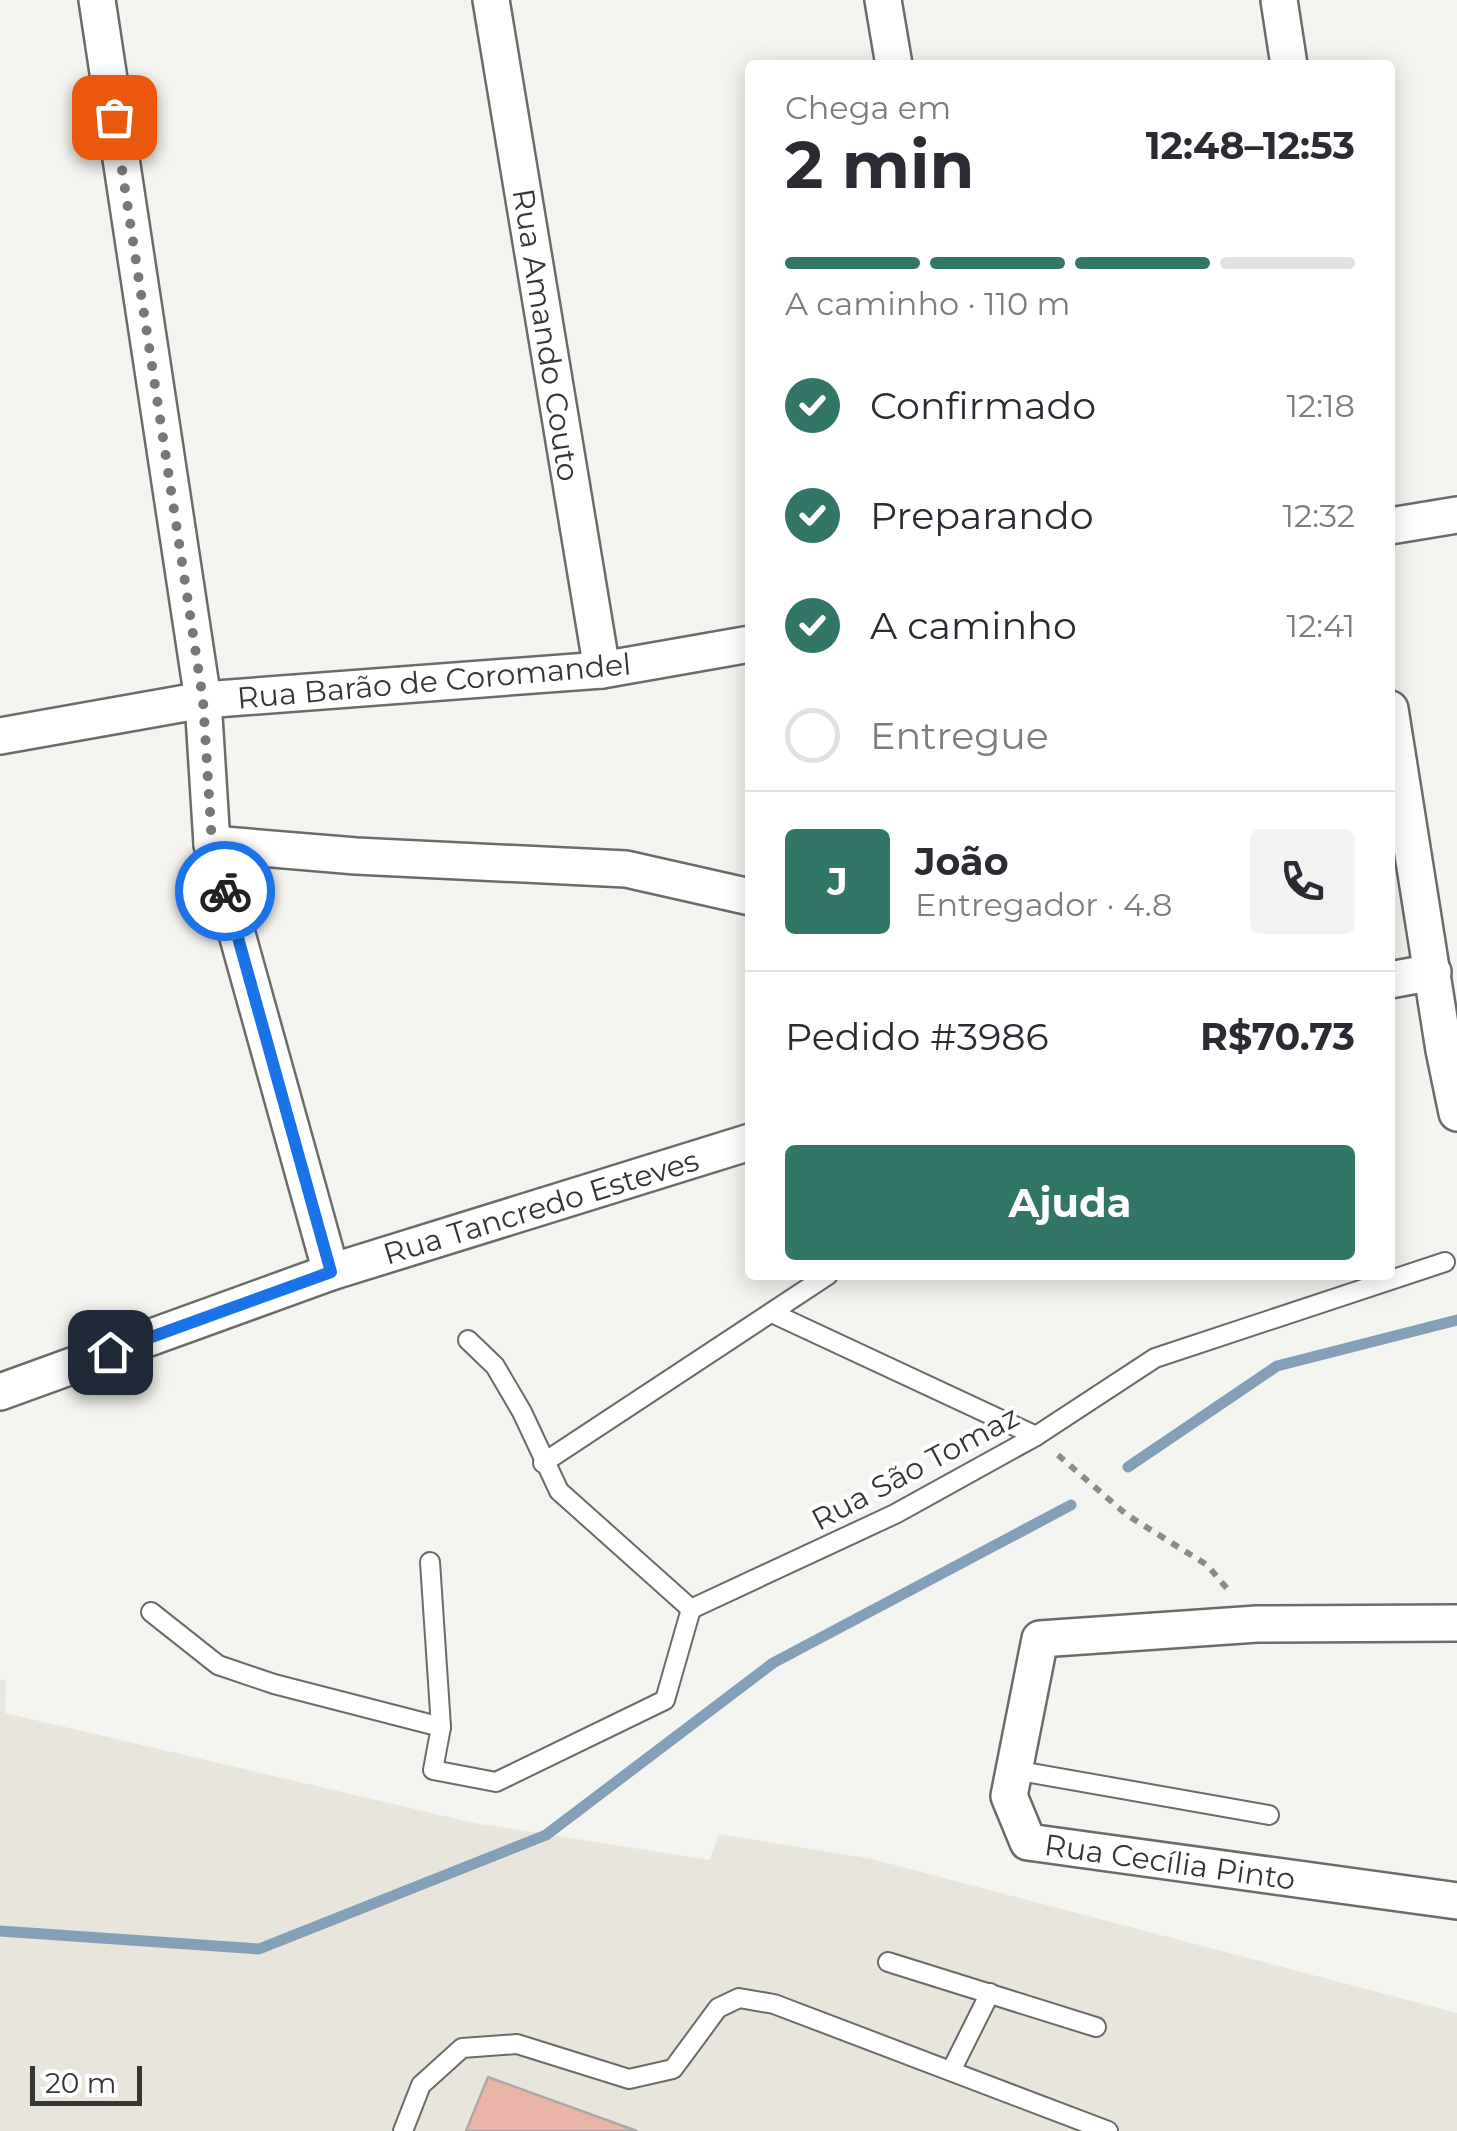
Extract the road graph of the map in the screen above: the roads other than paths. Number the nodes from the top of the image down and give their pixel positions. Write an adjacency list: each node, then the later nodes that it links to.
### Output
1 (97, 0): 11 (street)
2 (491, 0): 10 (street, Rua Amando Couto)
3 (883, 0): 5 (street)
4 (1279, 0): 6 (street)
5 (893, 60)
6 (1288, 60)
7 (1457, 514): 8 (street)
8 (1395, 525)
9 (745, 645): 10 (street, Rua Barão de Coromandel)
10 (602, 670): 11 (street, Rua Barão de Coromandel)
11 (203, 700): 12 (street, Rua Barão de Coromandel); 14 (street)
12 (0, 736)
13 (1395, 740): 16 (street)
14 (212, 844): 15 (street); 21 (street)
15 (745, 896)
16 (1433, 972): 17 (street); 18 (street)
17 (1395, 979)
18 (1457, 1112)
19 (745, 1144): 21 (street, Rua Tancredo Esteves)
20 (1444, 1262): 22 (lane, Rua São Tomaz)
21 (331, 1272): 27 (street, Rua Tancredo Esteves)
22 (1395, 1278)
23 (821, 1280): 25 (lane)
24 (1390, 1280): 28 (lane, Rua São Tomaz)
25 (772, 1313): 28 (lane); 29 (lane)
26 (468, 1340): 29 (lane)
27 (0, 1392)
28 (1036, 1436): 31 (lane, Rua São Tomaz)
29 (543, 1463): 31 (lane)
30 (430, 1562): 34 (lane)
31 (691, 1609): 34 (lane)
32 (150, 1612): 34 (lane)
33 (1457, 1623): 35 (street, Rua Cecília Pinto)
34 (441, 1727)
35 (1014, 1770): 36 (lane); 37 (street, Rua Cecília Pinto)
36 (1269, 1816)
37 (1457, 1901)
38 (888, 1962): 39 (lane)
39 (990, 1993): 40 (lane); 41 (lane)
40 (1096, 2027)
41 (951, 2071): 42 (lane); 43 (lane)
42 (402, 2131)
43 (1108, 2131)

